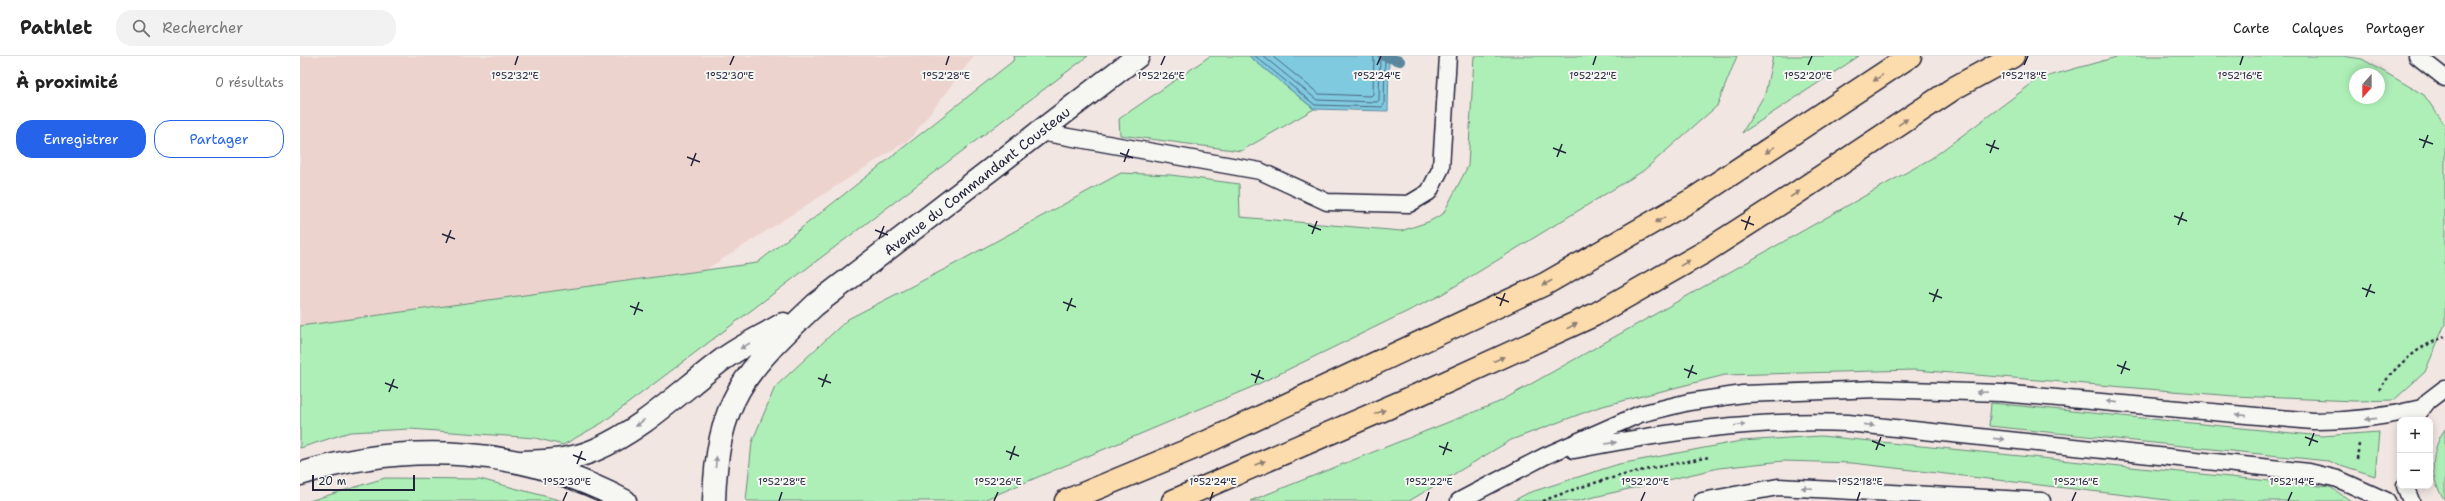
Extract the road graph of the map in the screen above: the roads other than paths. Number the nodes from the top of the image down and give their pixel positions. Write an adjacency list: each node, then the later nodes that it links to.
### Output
1 (1138, 56): 7 (street, Avenue du Commandant Cousteau)
2 (1448, 56): 7 (lane)
3 (1910, 56): 18 (highway, one-way to 18)
4 (2013, 56): 19 (highway, one-way to 4)
5 (2417, 56): 6 (lane)
6 (2445, 78)
7 (1040, 132): 8 (street, Avenue du Commandant Cousteau)
8 (815, 305): 12 (street, Avenue du Commandant Cousteau, one-way to 12); 17 (street, Avenue du Commandant Cousteau, one-way to 8)
9 (2444, 387): 10 (lane)
10 (2418, 414): 11 (lane, one-way to 11)
11 (1545, 456): 20 (lane); 23 (lane, one-way to 23)
12 (523, 462): 13 (street); 16 (street)
13 (300, 474)
14 (2406, 489): 24 (lane)
15 (1985, 500): 21 (lane, one-way to 21); 22 (lane)
16 (625, 501)
17 (714, 501)
18 (1066, 501)
19 (1173, 501)
20 (1459, 501)
21 (1702, 501)
22 (2042, 501)
23 (2387, 501)
24 (2411, 501)

